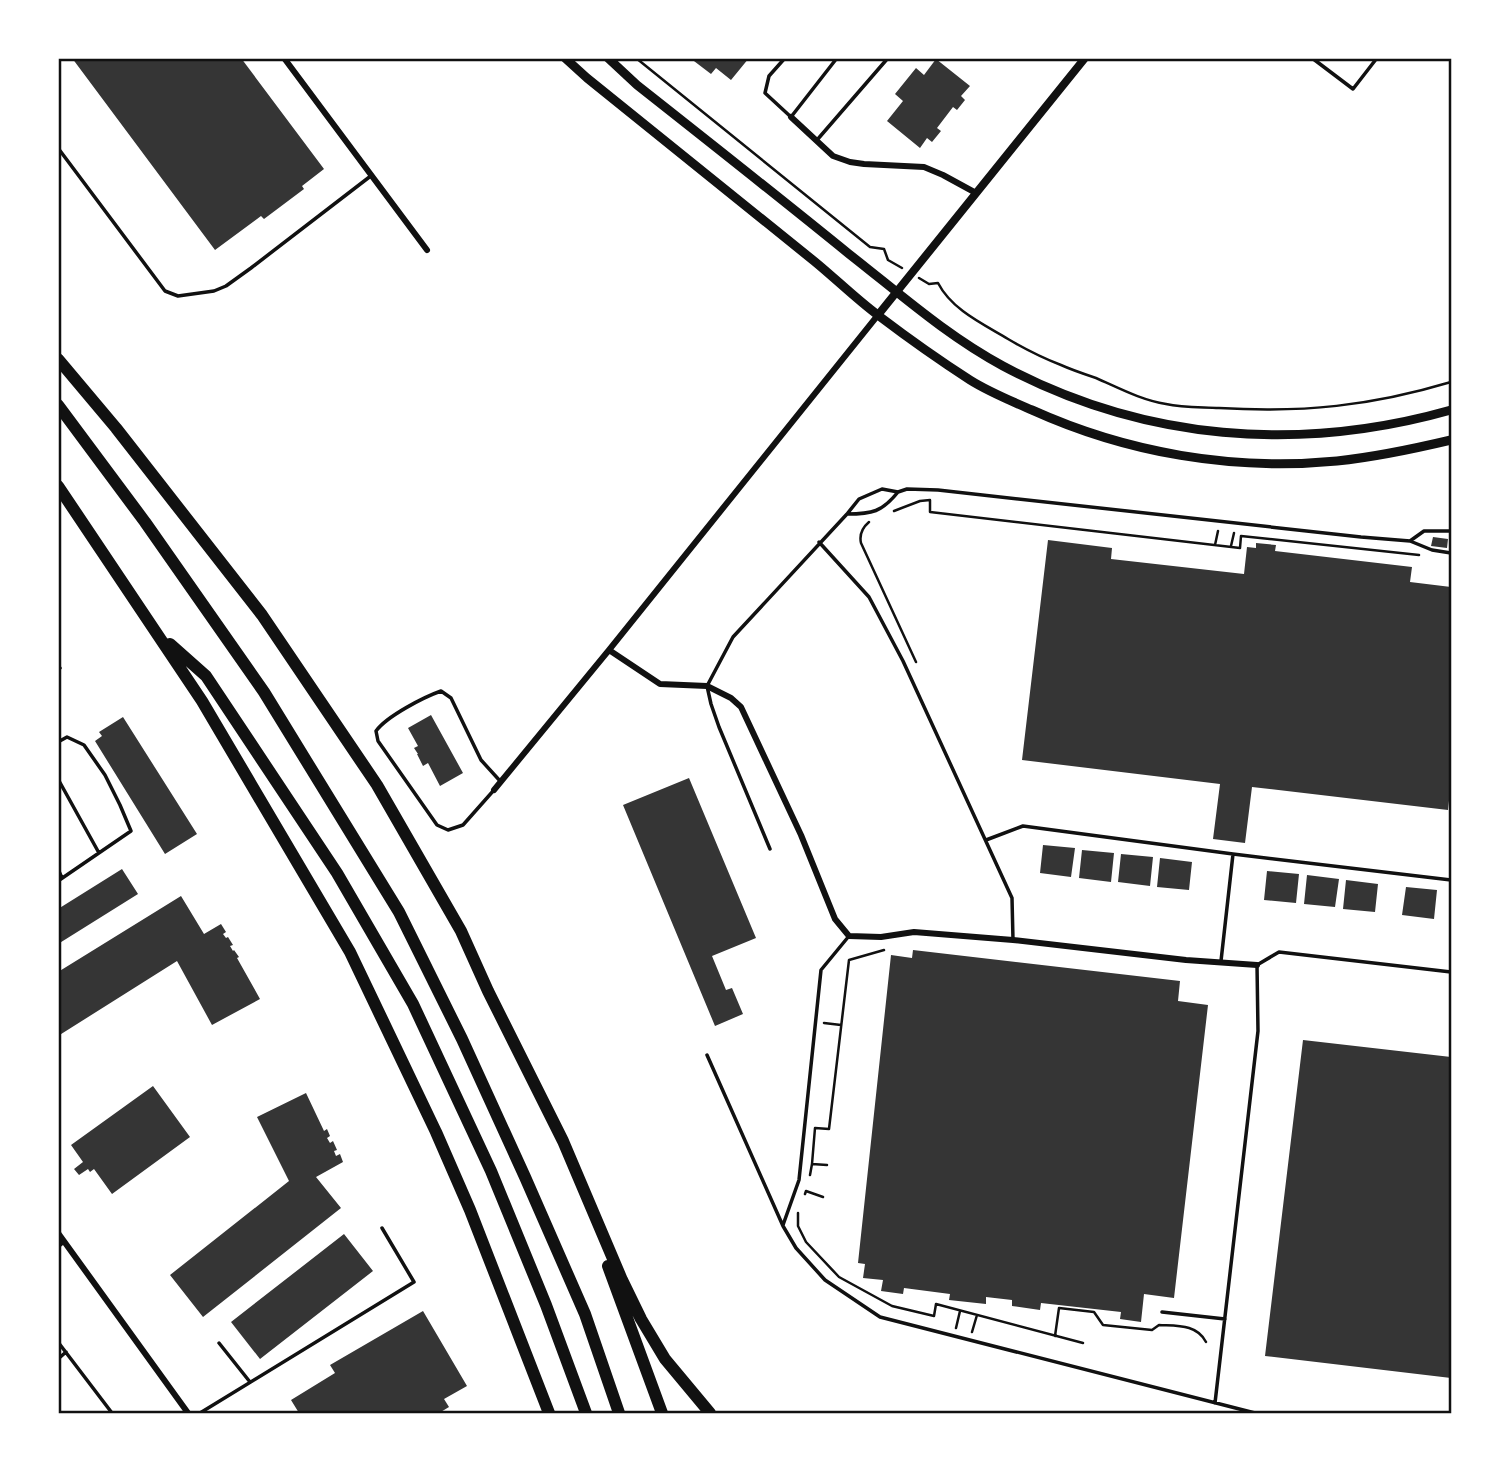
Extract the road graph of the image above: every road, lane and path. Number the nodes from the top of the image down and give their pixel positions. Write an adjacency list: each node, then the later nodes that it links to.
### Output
1 (285, 58): 14 (street)
2 (565, 58): 19 (main road)
3 (608, 58): 18 (main road)
4 (636, 58): 17 (path)
5 (785, 58): 11 (lane)
6 (837, 58): 11 (lane)
7 (888, 58): 12 (lane)
8 (1085, 58): 15 (street)
9 (1312, 58): 10 (lane)
10 (1377, 58)
11 (791, 117): 12 (street)
12 (817, 141): 15 (street)
13 (58, 148): 14 (lane)
14 (372, 176): 16 (street)
15 (976, 193): 17 (street)
16 (427, 250)
17 (912, 274): 18 (street); 21 (path)
18 (897, 292): 19 (street); 23 (main road)
19 (878, 315): 24 (main road); 40 (street)
20 (58, 359): 63 (highway)
21 (1451, 382)
22 (58, 405): 97 (highway)
23 (1451, 410)
24 (1451, 440)
25 (58, 486): 39 (highway)
26 (898, 492): 27 (lane); 27 (lane); 30 (lane)
27 (847, 514): 34 (lane)
28 (886, 514): 35 (path)
29 (877, 518): 41 (path)
30 (1220, 522): 31 (lane); 35 (path)
31 (1236, 523): 33 (lane); 36 (path)
32 (1451, 531): 33 (lane)
33 (1410, 541): 37 (lane)
34 (820, 542): 42 (lane); 47 (lane)
35 (1215, 545): 36 (path)
36 (1231, 546): 38 (path)
37 (1451, 553)
38 (1419, 555)
39 (159, 635): 88 (highway); 96 (highway)
40 (609, 650): 42 (street); 45 (street)
41 (916, 662)
42 (707, 686): 48 (lane); 54 (street)
43 (58, 742): 49 (lane)
44 (58, 779): 49 (lane)
45 (501, 782): 46 (street); 46 (lane)
46 (495, 790)
47 (986, 840): 50 (lane); 55 (lane)
48 (770, 849)
49 (99, 853): 52 (lane)
50 (1233, 854): 53 (lane); 57 (lane)
51 (58, 869): 52 (lane)
52 (60, 879)
53 (1451, 880)
54 (849, 936): 55 (street); 60 (lane)
55 (1013, 940): 57 (street)
56 (884, 950): 61 (path)
57 (1221, 961): 58 (street)
58 (1258, 965): 59 (lane); 78 (lane)
59 (1451, 972)
60 (816, 1022): 61 (path); 70 (lane)
61 (841, 1025): 64 (path)
62 (707, 1055): 70 (lane)
63 (563, 1141): 98 (highway); 99 (highway)
64 (812, 1164): 65 (path); 66 (path)
65 (827, 1165)
66 (809, 1178)
67 (823, 1197): 68 (path)
68 (802, 1202)
69 (798, 1212): 75 (path)
70 (783, 1226): 79 (lane)
71 (382, 1228): 89 (lane)
72 (58, 1233): 73 (street)
73 (64, 1242): 74 (lane); 92 (street)
74 (58, 1247)
75 (960, 1311): 77 (path); 79 (path)
76 (1162, 1312): 78 (lane)
77 (977, 1315): 80 (path); 81 (path)
78 (1225, 1319): 90 (lane)
79 (954, 1336): 81 (lane)
80 (1055, 1336): 83 (path); 85 (path)
81 (971, 1340): 90 (lane)
82 (58, 1342): 86 (lane)
83 (1206, 1342)
84 (219, 1343): 89 (lane)
85 (1083, 1343)
86 (66, 1352): 87 (lane); 91 (lane)
87 (58, 1359)
88 (536, 1378): 94 (highway); 95 (highway)
89 (250, 1382): 93 (lane)
90 (1215, 1403): 100 (lane)
91 (112, 1413)
92 (188, 1413)
93 (200, 1413)
94 (542, 1413)
95 (549, 1413)
96 (586, 1413)
97 (619, 1413)
98 (662, 1413)
99 (710, 1413)
100 (1255, 1413)

